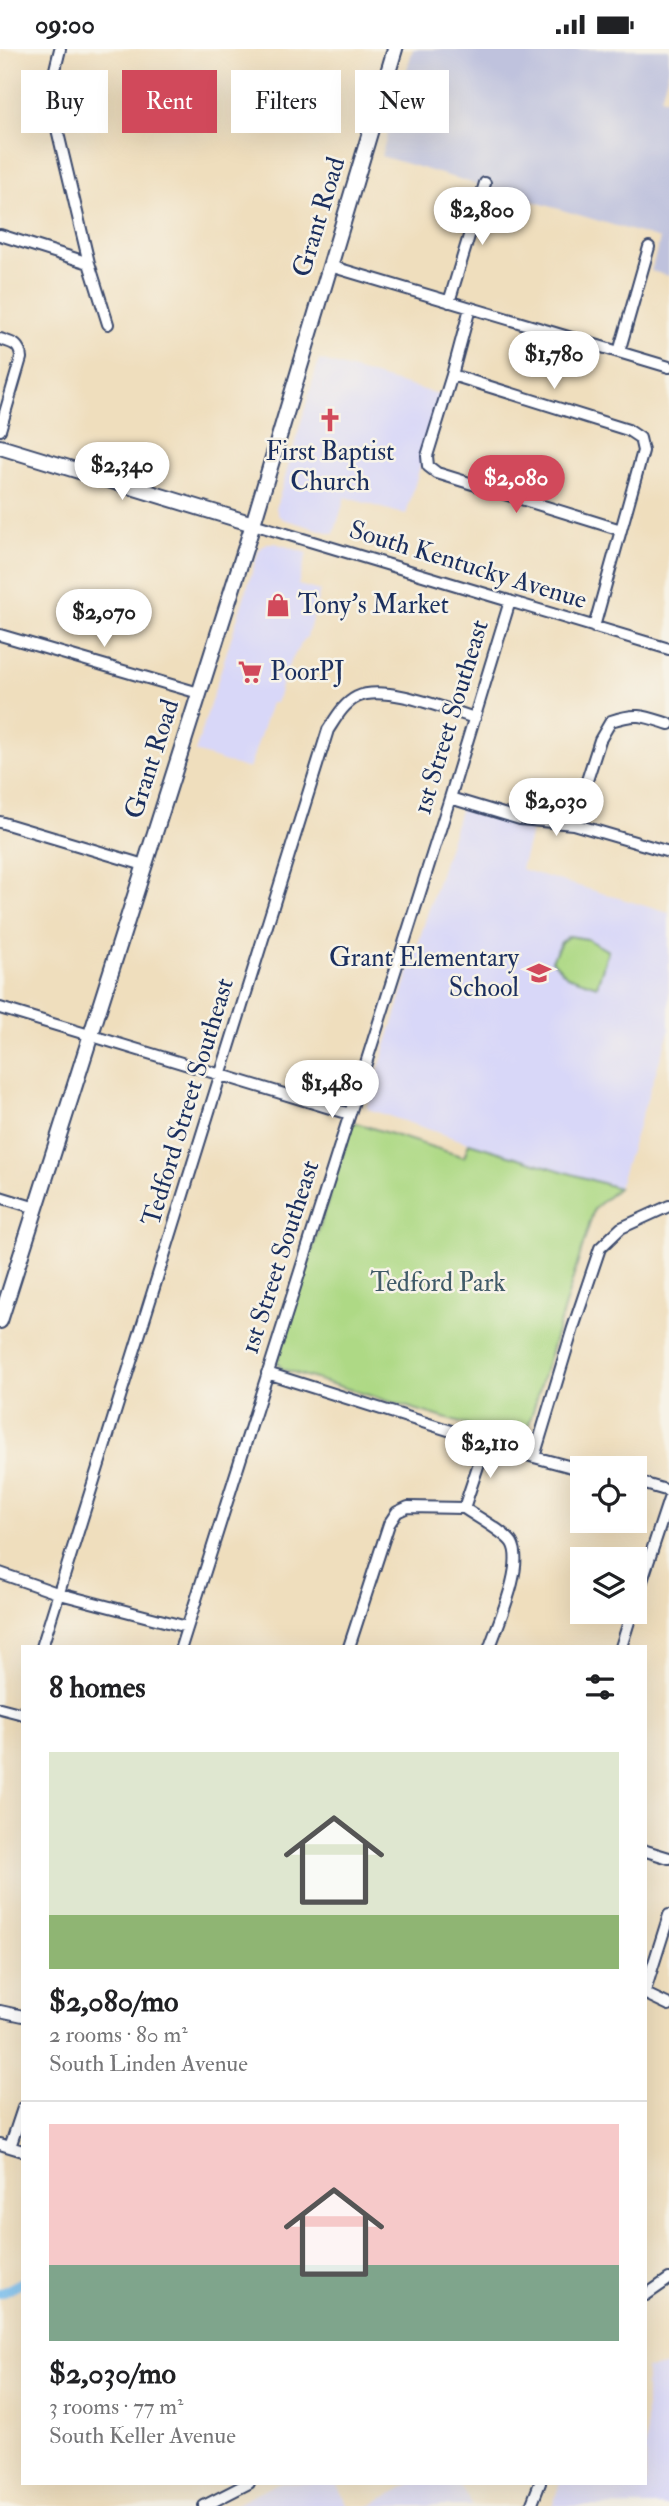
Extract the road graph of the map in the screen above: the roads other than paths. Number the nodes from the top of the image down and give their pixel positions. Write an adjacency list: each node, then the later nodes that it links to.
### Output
1 (60, 49): 6 (street)
2 (395, 49): 7 (main road, Grant Road)
3 (485, 183): 8 (street)
4 (0, 235): 6 (street)
5 (649, 247): 12 (street)
6 (89, 263): 10 (street)
7 (330, 265): 8 (street); 17 (main road, Grant Road)
8 (449, 302): 9 (street)
9 (470, 308): 12 (street); 14 (street)
10 (108, 324)
11 (0, 339): 15 (street)
12 (619, 352): 13 (street)
13 (669, 367)
14 (452, 375): 18 (street); 18 (street)
15 (0, 430)
16 (0, 447): 17 (main road)
17 (253, 524): 19 (street, South Kentucky Avenue); 23 (main road, Grant Road)
18 (621, 530): 20 (street)
19 (510, 601): 20 (street, South Kentucky Avenue); 24 (street, 1st Street Southeast)
20 (594, 627): 22 (street, South Kentucky Avenue)
21 (0, 635): 23 (street)
22 (669, 649)
23 (199, 693): 30 (main road, Grant Road)
24 (475, 718): 26 (street, 1st Street Southeast); 33 (street, Tedford Street Southeast)
25 (669, 724): 28 (street)
26 (450, 798): 28 (street); 34 (street, 1st Street Southeast)
27 (0, 822): 30 (street)
28 (573, 824): 29 (street)
29 (669, 852)
30 (144, 865): 32 (main road, Grant Road)
31 (0, 1008): 32 (street)
32 (90, 1035): 33 (street); 37 (main road, Grant Road)
33 (220, 1075): 34 (street); 49 (street, Tedford Street Southeast)
34 (350, 1114): 39 (street, 1st Street Southeast)
35 (0, 1197): 37 (street)
36 (669, 1206): 41 (street)
37 (36, 1208): 38 (main road, Grant Road)
38 (0, 1321)
39 (267, 1373): 40 (street); 51 (street, 1st Street Southeast)
40 (486, 1442): 41 (street); 46 (street)
41 (534, 1457): 42 (street)
42 (570, 1467)
43 (647, 1485): 44 (street)
44 (669, 1491)
45 (669, 1499): 47 (street)
46 (464, 1508): 54 (street); 55 (street)
47 (647, 1566)
48 (0, 1573): 49 (street)
49 (60, 1594): 51 (street); 52 (street, Tedford Street Southeast)
50 (628, 1624): 56 (street)
51 (187, 1627): 53 (street, 1st Street Southeast)
52 (43, 1645)
53 (182, 1645)
54 (350, 1645)
55 (491, 1645)
56 (622, 1645)
57 (0, 1708): 58 (street)
58 (21, 1711)
59 (647, 1851): 60 (street)
60 (669, 1858)
61 (669, 1916): 62 (street)
62 (647, 1985)
63 (647, 1994): 64 (street)
64 (669, 2005)
65 (0, 2011): 66 (street)
66 (21, 2016)
67 (21, 2112): 68 (street)
68 (5, 2146)
69 (669, 2279): 70 (street)
70 (647, 2294)
71 (245, 2485): 73 (street)
72 (539, 2485): 74 (street)
73 (204, 2506)
74 (531, 2506)

